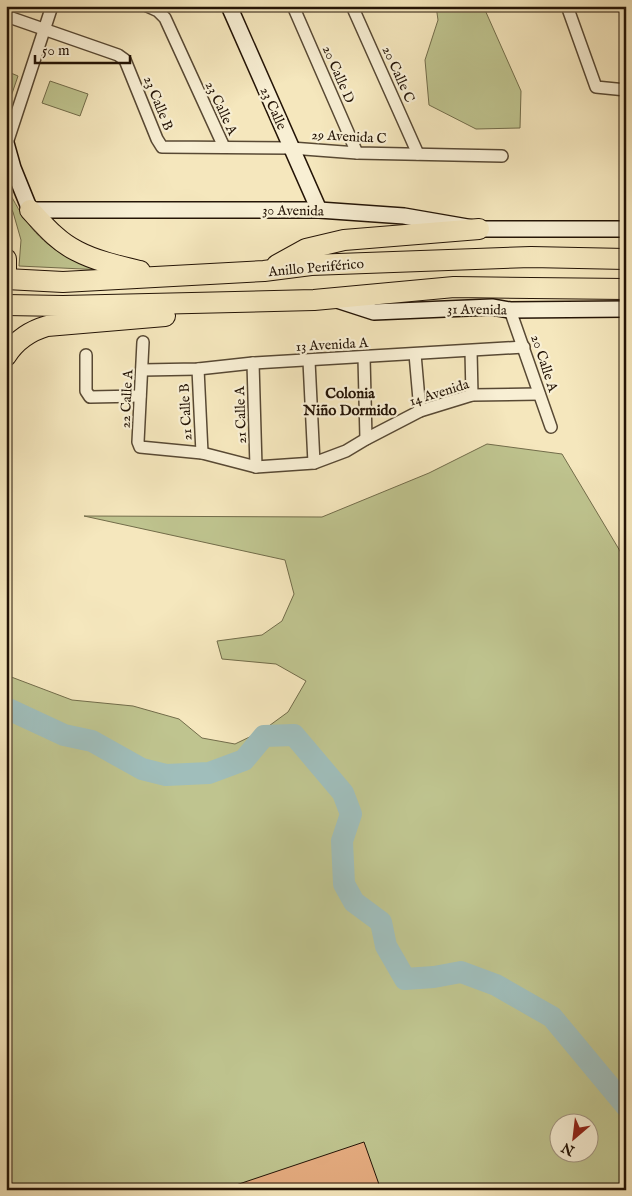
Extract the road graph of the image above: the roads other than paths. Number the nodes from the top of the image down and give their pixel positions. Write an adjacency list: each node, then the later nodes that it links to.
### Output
1 (52, 6): 8 (street)
2 (147, 6): 12 (street, 23 Calle A)
3 (229, 6): 13 (street, 23 Calle)
4 (293, 6): 14 (street, 20 Calle D)
5 (352, 6): 15 (street, 20 Calle C)
6 (566, 6): 9 (street)
7 (6, 16): 8 (street)
8 (45, 29): 10 (street); 11 (street, 23 Calle B)
9 (626, 90)
10 (6, 143): 17 (street)
11 (166, 147): 12 (street, 29 Avenida C)
12 (224, 147): 13 (street, 29 Avenida C)
13 (291, 148): 14 (street, 29 Avenida C); 18 (street, 23 Calle)
14 (357, 153): 15 (street, 29 Avenida C)
15 (418, 154): 16 (street, 29 Avenida C)
16 (502, 156)
17 (30, 210): 18 (street, 30 Avenida); 25 (highway)
18 (319, 210): 19 (street, 30 Avenida)
19 (479, 229): 20 (street, 30 Avenida); 24 (highway)
20 (626, 229)
21 (6, 259): 23 (highway)
22 (626, 259): 24 (highway, Anillo Periférico)
23 (6, 271)
24 (264, 271): 25 (highway, Anillo Periférico)
25 (166, 276): 26 (highway, Anillo Periférico)
26 (6, 280)
27 (626, 289): 28 (highway)
28 (330, 298): 29 (highway); 32 (street, 31 Avenida)
29 (260, 301): 30 (highway); 38 (highway)
30 (6, 305)
31 (626, 309): 32 (street, 31 Avenida)
32 (510, 310): 34 (street, 20 Calle A)
33 (144, 342): 43 (street, 22 Calle A)
34 (524, 347): 35 (street, 13 Avenida A); 44 (street, 20 Calle A)
35 (471, 351): 36 (street, 13 Avenida A); 45 (street)
36 (415, 354): 39 (street, 13 Avenida A); 47 (street)
37 (86, 355): 46 (street)
38 (6, 356)
39 (364, 358): 40 (street, 13 Avenida A); 49 (street)
40 (309, 361): 41 (street, 13 Avenida A); 52 (street)
41 (253, 363): 42 (street, 13 Avenida A); 53 (street, 21 Calle A)
42 (198, 369): 43 (street, 13 Avenida A); 51 (street, 21 Calle B)
43 (142, 370): 46 (street, 22 Calle A)
44 (539, 394): 45 (street, 14 Avenida); 48 (street, 20 Calle A)
45 (472, 395): 47 (street, 14 Avenida)
46 (140, 396): 50 (street, 22 Calle A)
47 (420, 411): 49 (street, 14 Avenida)
48 (551, 427)
49 (366, 438): 52 (street, 14 Avenida)
50 (150, 449): 51 (street, 14 Avenida)
51 (202, 452): 53 (street, 14 Avenida)
52 (314, 463): 53 (street, 14 Avenida)
53 (256, 466)

